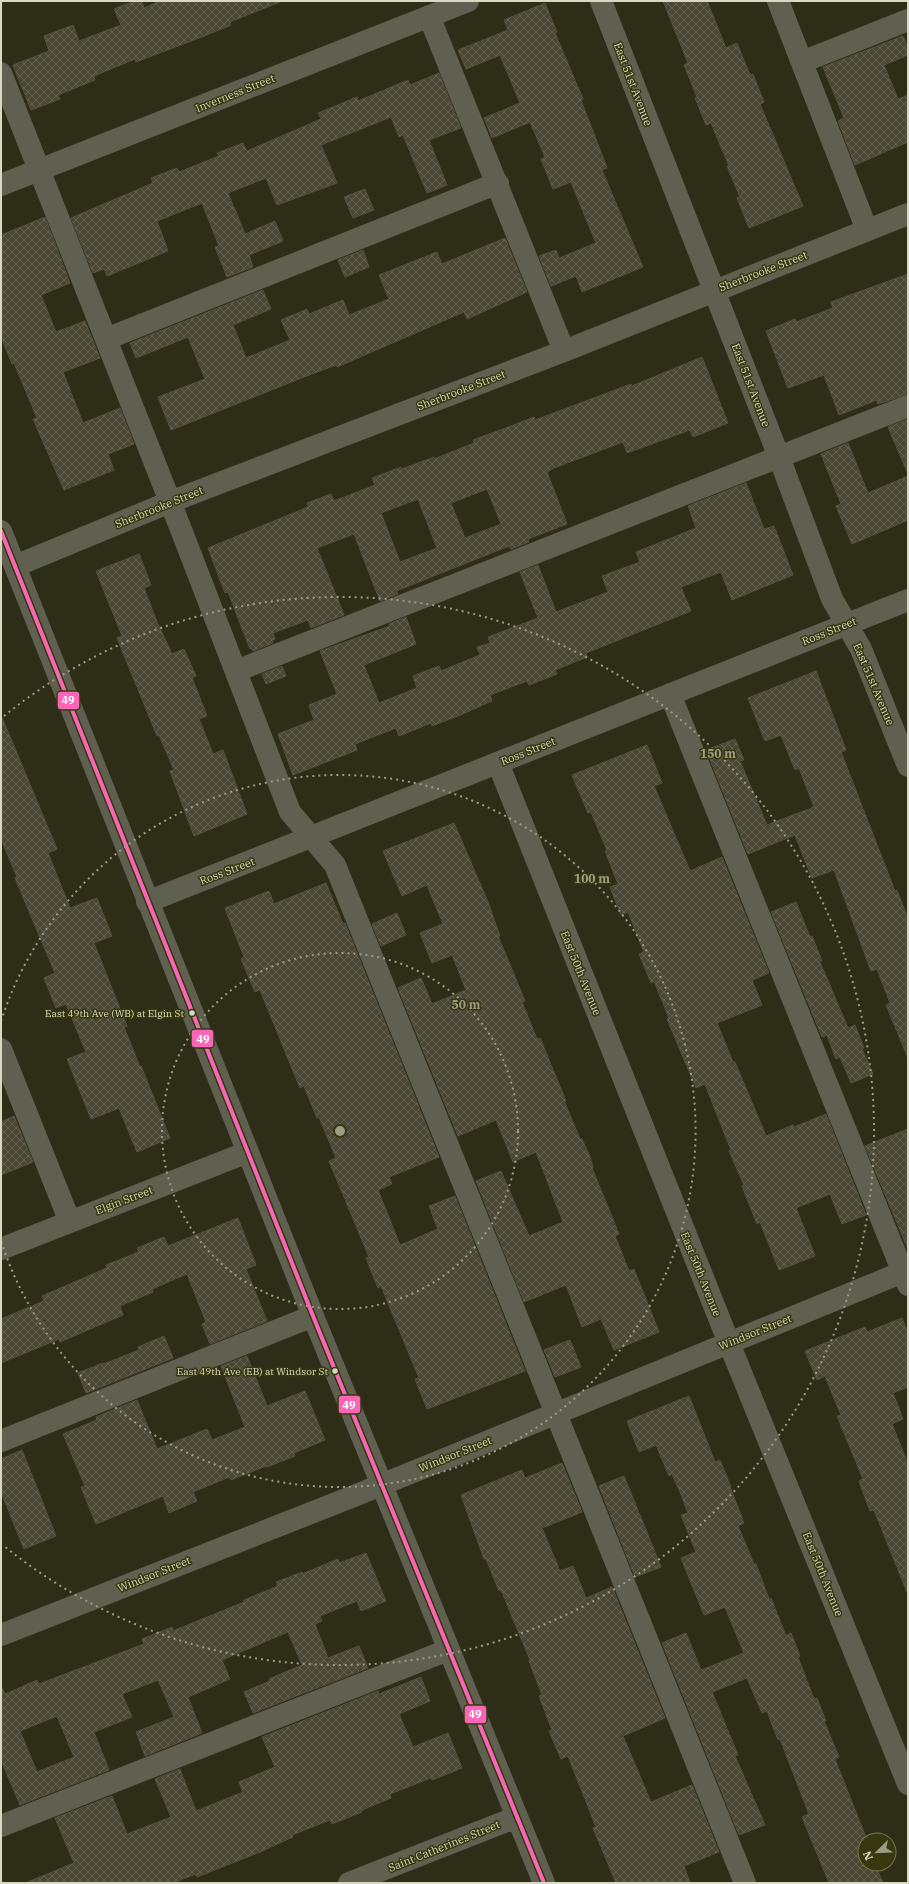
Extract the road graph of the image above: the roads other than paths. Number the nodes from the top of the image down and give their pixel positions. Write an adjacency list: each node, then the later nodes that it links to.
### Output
1 (468, 1): 4 (street, Inverness Street)
2 (601, 1): 13 (street, East 51st Avenue)
3 (778, 1): 6 (street)
4 (429, 16): 8 (street, Inverness Street); 9 (street)
5 (908, 20): 6 (street)
6 (802, 62): 12 (street)
7 (1, 73): 8 (street)
8 (39, 170): 10 (street, Inverness Street); 14 (street)
9 (498, 183): 14 (street); 15 (street)
10 (1, 185)
11 (908, 214): 12 (street, Sherbrooke Street)
12 (867, 230): 13 (street, Sherbrooke Street)
13 (714, 290): 15 (street, Sherbrooke Street); 17 (street, East 51st Avenue)
14 (106, 339): 18 (street)
15 (564, 351): 18 (street, Sherbrooke Street)
16 (908, 406): 17 (street)
17 (779, 457): 22 (street, East 51st Avenue); 23 (street)
18 (170, 502): 20 (street, Sherbrooke Street); 23 (street)
19 (1, 531): 20 (street)
20 (15, 566): 28 (street)
21 (908, 600): 22 (street, Ross Street)
22 (846, 624): 24 (street, Ross Street); 26 (street, East 51st Avenue)
23 (236, 670): 27 (street)
24 (670, 694): 25 (street, Ross Street); 33 (street)
25 (498, 763): 27 (street, Ross Street); 35 (street, East 50th Avenue)
26 (908, 766)
27 (311, 838): 28 (street, Ross Street); 36 (street)
28 (147, 902): 30 (street)
29 (1, 1049): 31 (street)
30 (248, 1152): 31 (street, Elgin Street); 34 (street)
31 (70, 1222): 32 (street, Elgin Street)
32 (1, 1250)
33 (906, 1275): 35 (street, Windsor Street)
34 (313, 1316): 37 (street); 38 (street)
35 (728, 1343): 36 (street, Windsor Street); 41 (street, East 50th Avenue)
36 (556, 1414): 38 (street, Windsor Street); 46 (street)
37 (1, 1440)
38 (382, 1484): 39 (street, Windsor Street); 40 (street)
39 (1, 1635)
40 (448, 1650): 42 (street); 43 (street)
41 (908, 1784)
42 (517, 1817): 44 (street, Saint Catherines Street); 45 (street)
43 (1, 1826)
44 (349, 1883)
45 (544, 1883)
46 (745, 1883)

